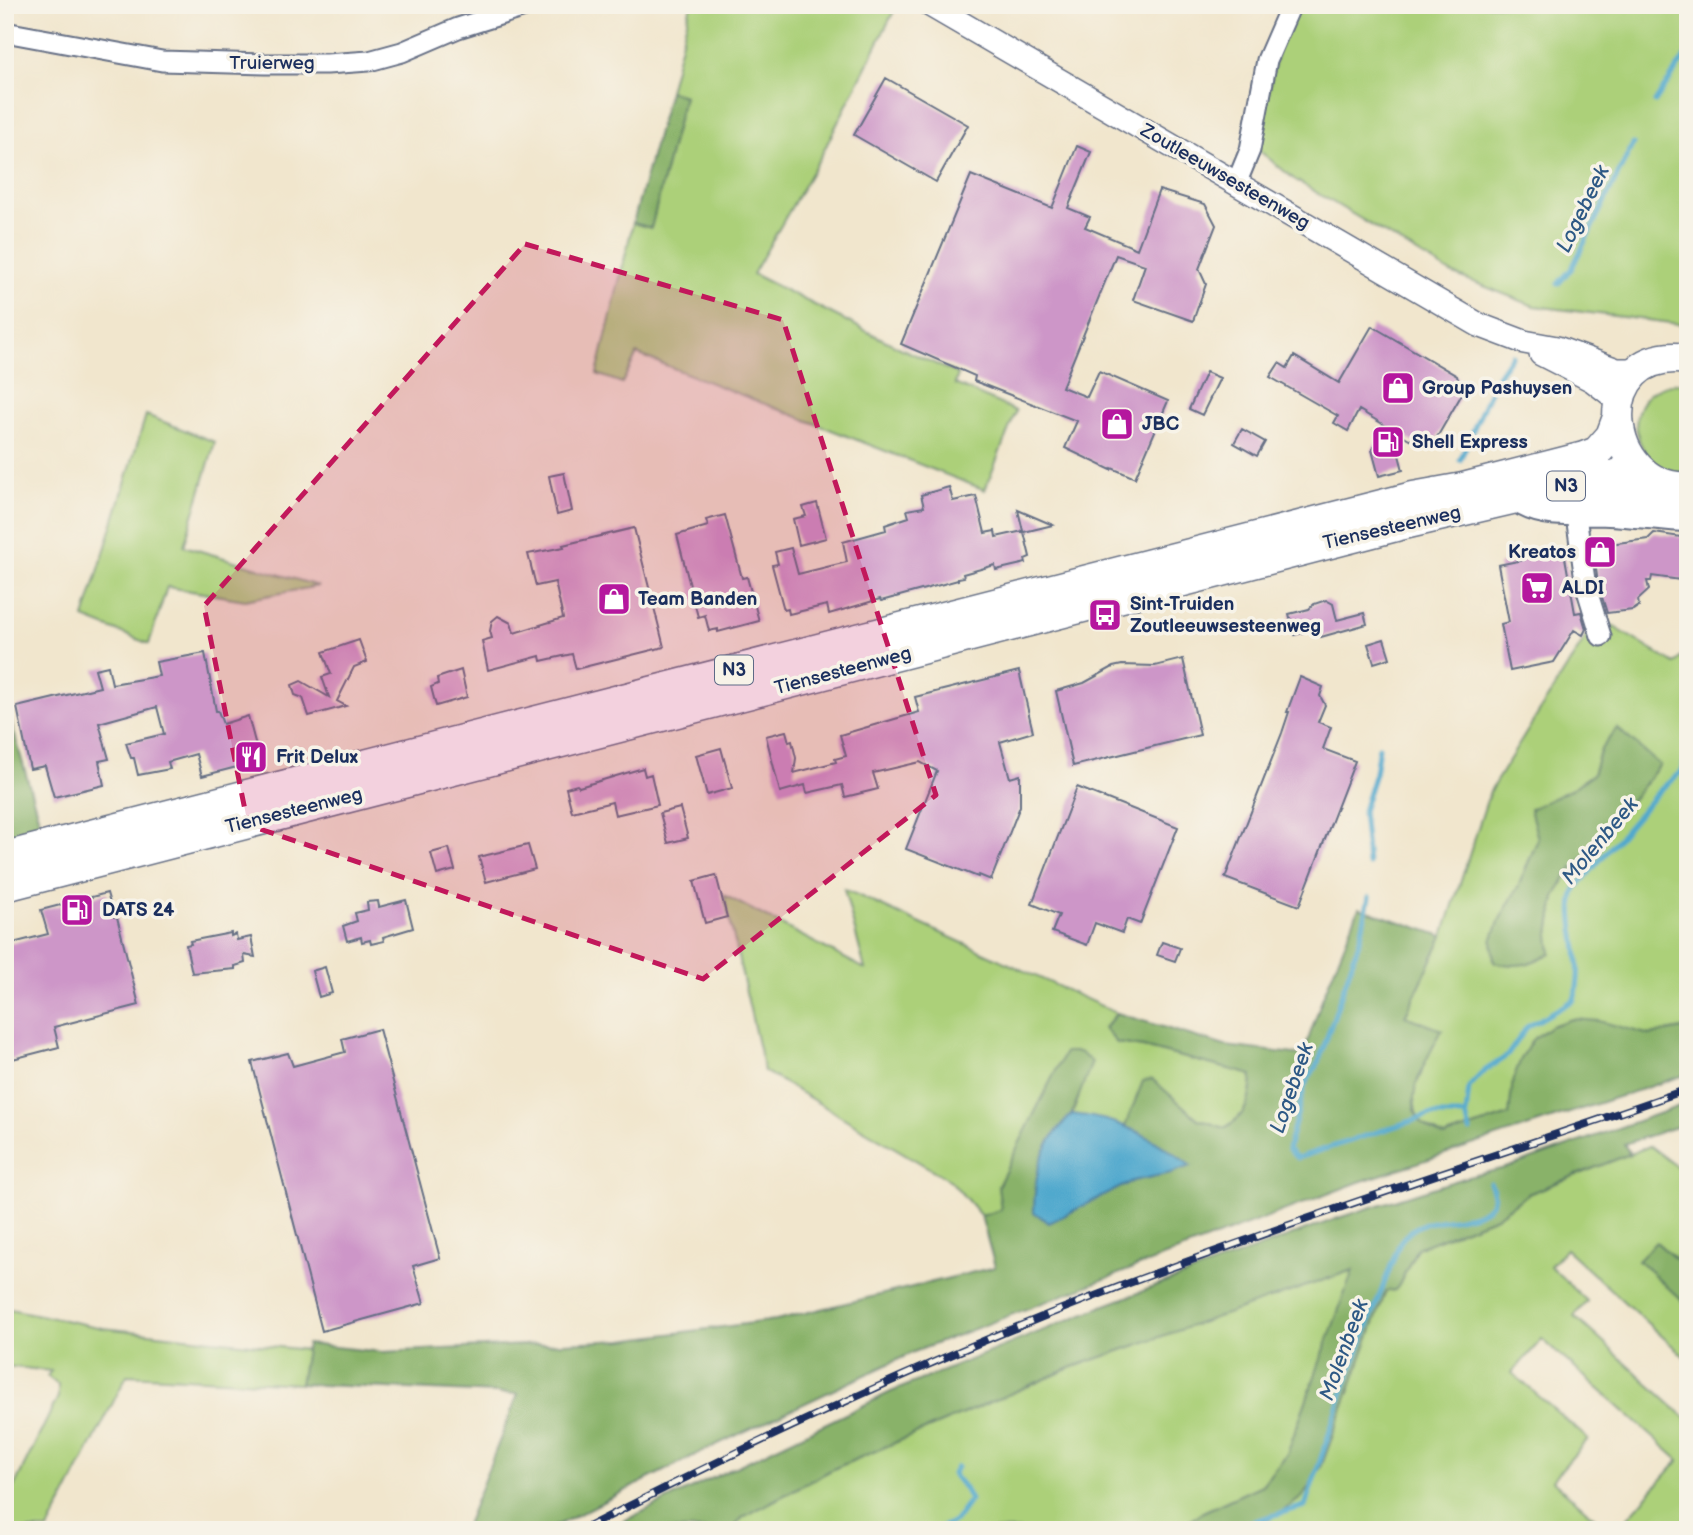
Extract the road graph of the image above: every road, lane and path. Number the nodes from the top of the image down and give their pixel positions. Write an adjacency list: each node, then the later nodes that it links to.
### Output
1 (531, 5): 4 (street, Truierweg)
2 (930, 5): 5 (street, Zoutleeuwsesteenweg)
3 (1291, 5): 5 (street)
4 (5, 32)
5 (1236, 184): 6 (street, Zoutleeuwsesteenweg)
6 (1524, 342): 8 (street, Zoutleeuwsesteenweg); 9 (street, Zoutleeuwsesteenweg)
7 (1688, 359): 8 (main road)
8 (1636, 370): 9 (main road, N3)
9 (1618, 410): 10 (main road); 18 (main road, Tiensesteenweg / N3)
10 (1642, 471): 11 (main road); 12 (main road, Tiensesteenweg / N3)
11 (1688, 487)
12 (1492, 505): 14 (main road); 19 (main road, Tiensesteenweg / N3)
13 (1688, 505): 14 (main road)
14 (1522, 506): 15 (street)
15 (1576, 516): 16 (street); 17 (street)
16 (1688, 523)
17 (1601, 636)
18 (5, 857)
19 (5, 886)

